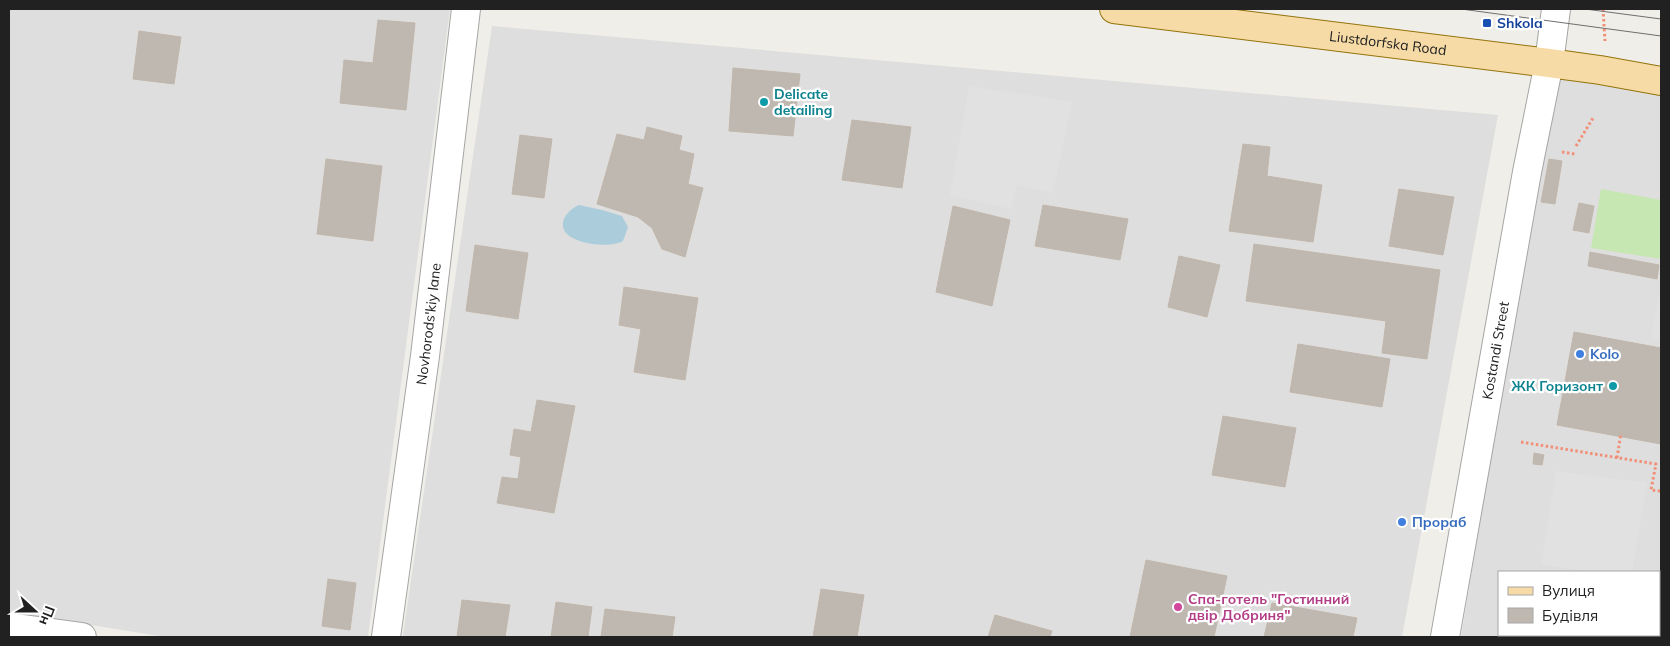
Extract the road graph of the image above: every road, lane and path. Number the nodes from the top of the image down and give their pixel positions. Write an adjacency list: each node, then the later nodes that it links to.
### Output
1 (466, 9): 18 (street, Novhorods'kiy lane)
2 (1556, 9): 6 (street, Kostandi Street)
3 (1603, 9): 5 (path)
4 (1126, 10): 6 (main road, Liustdorfska Road)
5 (1605, 44)
6 (1549, 64): 7 (main road, Liustdorfska Road); 19 (street, Kostandi Street)
7 (1661, 81)
8 (1592, 118): 9 (path)
9 (1576, 146)
10 (1554, 150): 11 (path)
11 (1575, 154)
12 (1621, 434): 14 (path)
13 (1521, 442): 14 (path)
14 (1617, 458): 15 (path)
15 (1661, 491)
16 (9, 627): 17 (street)
17 (82, 637)
18 (386, 637)
19 (1446, 637)

